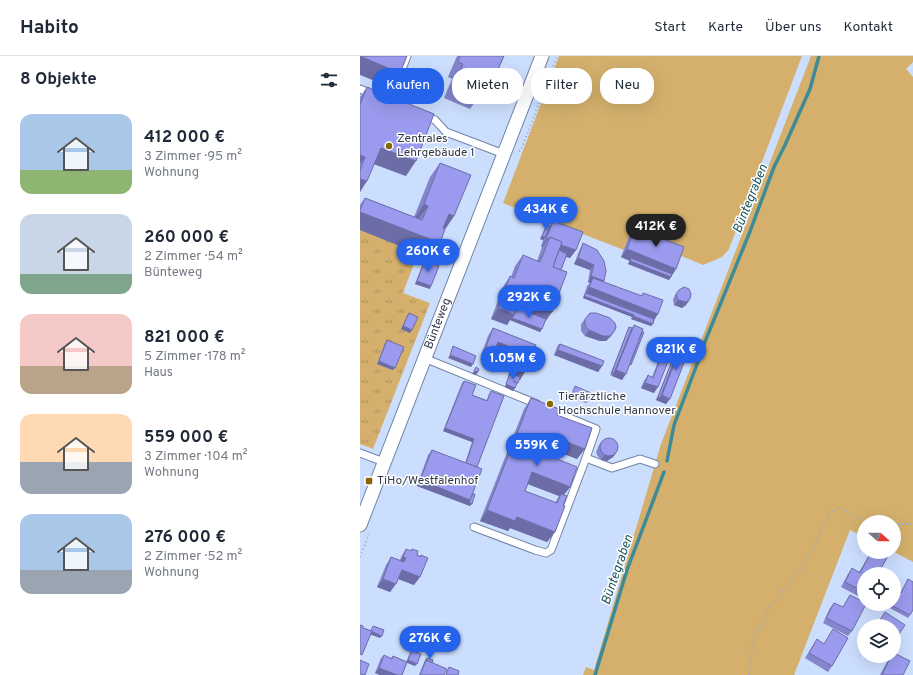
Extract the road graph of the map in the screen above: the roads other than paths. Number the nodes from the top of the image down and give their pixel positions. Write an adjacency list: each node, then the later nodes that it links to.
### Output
1 (407, 56): 3 (lane)
2 (542, 56): 5 (street, Bünteweg)
3 (360, 89)
4 (416, 112): 5 (lane)
5 (504, 154): 6 (street, Bünteweg)
6 (424, 358): 8 (lane); 9 (street, Bünteweg)
7 (360, 453): 9 (lane)
8 (586, 458): 10 (lane); 12 (lane)
9 (384, 462): 11 (street, Bünteweg)
10 (655, 464)
11 (360, 525)
12 (474, 527)

